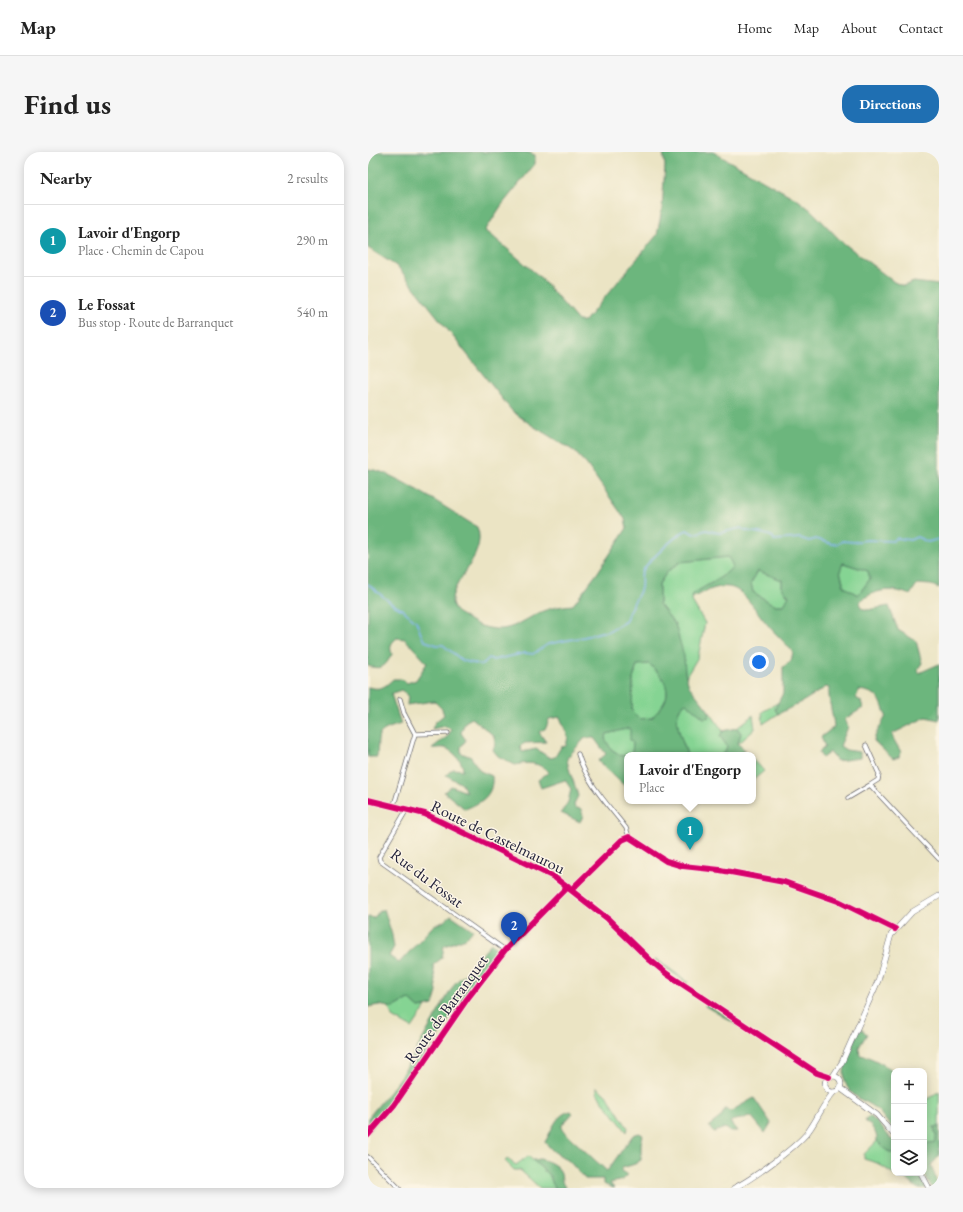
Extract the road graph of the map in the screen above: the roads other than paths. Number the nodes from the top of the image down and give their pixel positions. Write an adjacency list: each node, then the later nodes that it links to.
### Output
1 (400, 699): 3 (street)
2 (448, 733): 3 (street)
3 (415, 734): 9 (street)
4 (866, 745): 6 (street)
5 (578, 754): 11 (street)
6 (870, 785): 7 (street); 12 (street)
7 (848, 798)
8 (368, 800): 9 (street, Route de Castelmaurou)
9 (394, 805): 10 (street, Route de Castelmaurou)
10 (407, 809): 13 (street, Route de Castelmaurou); 16 (street, Rue du Fossat)
11 (629, 837): 13 (street, Route de Barranquet); 15 (street)
12 (939, 859)
13 (570, 888): 16 (street, Route de Barranquet); 18 (street, Route de Castelmaurou)
14 (939, 897): 15 (street)
15 (895, 929): 17 (street)
16 (505, 950): 26 (street, Route de Barranquet)
17 (842, 1062): 19 (street); 20 (street)
18 (817, 1073): 19 (street, Route de Castelmaurou); 21 (street, Route de Castelmaurou)
19 (831, 1076): 20 (street, Route de Castelmaurou); 21 (street)
20 (840, 1079): 22 (street)
21 (826, 1086): 23 (street); 24 (street)
22 (840, 1088): 23 (street); 25 (street)
23 (834, 1092): 24 (street)
24 (823, 1105): 30 (street)
25 (891, 1132)
26 (368, 1135)
27 (368, 1157): 29 (street)
28 (923, 1176): 31 (street)
29 (399, 1188)
30 (734, 1188)
31 (929, 1188)

